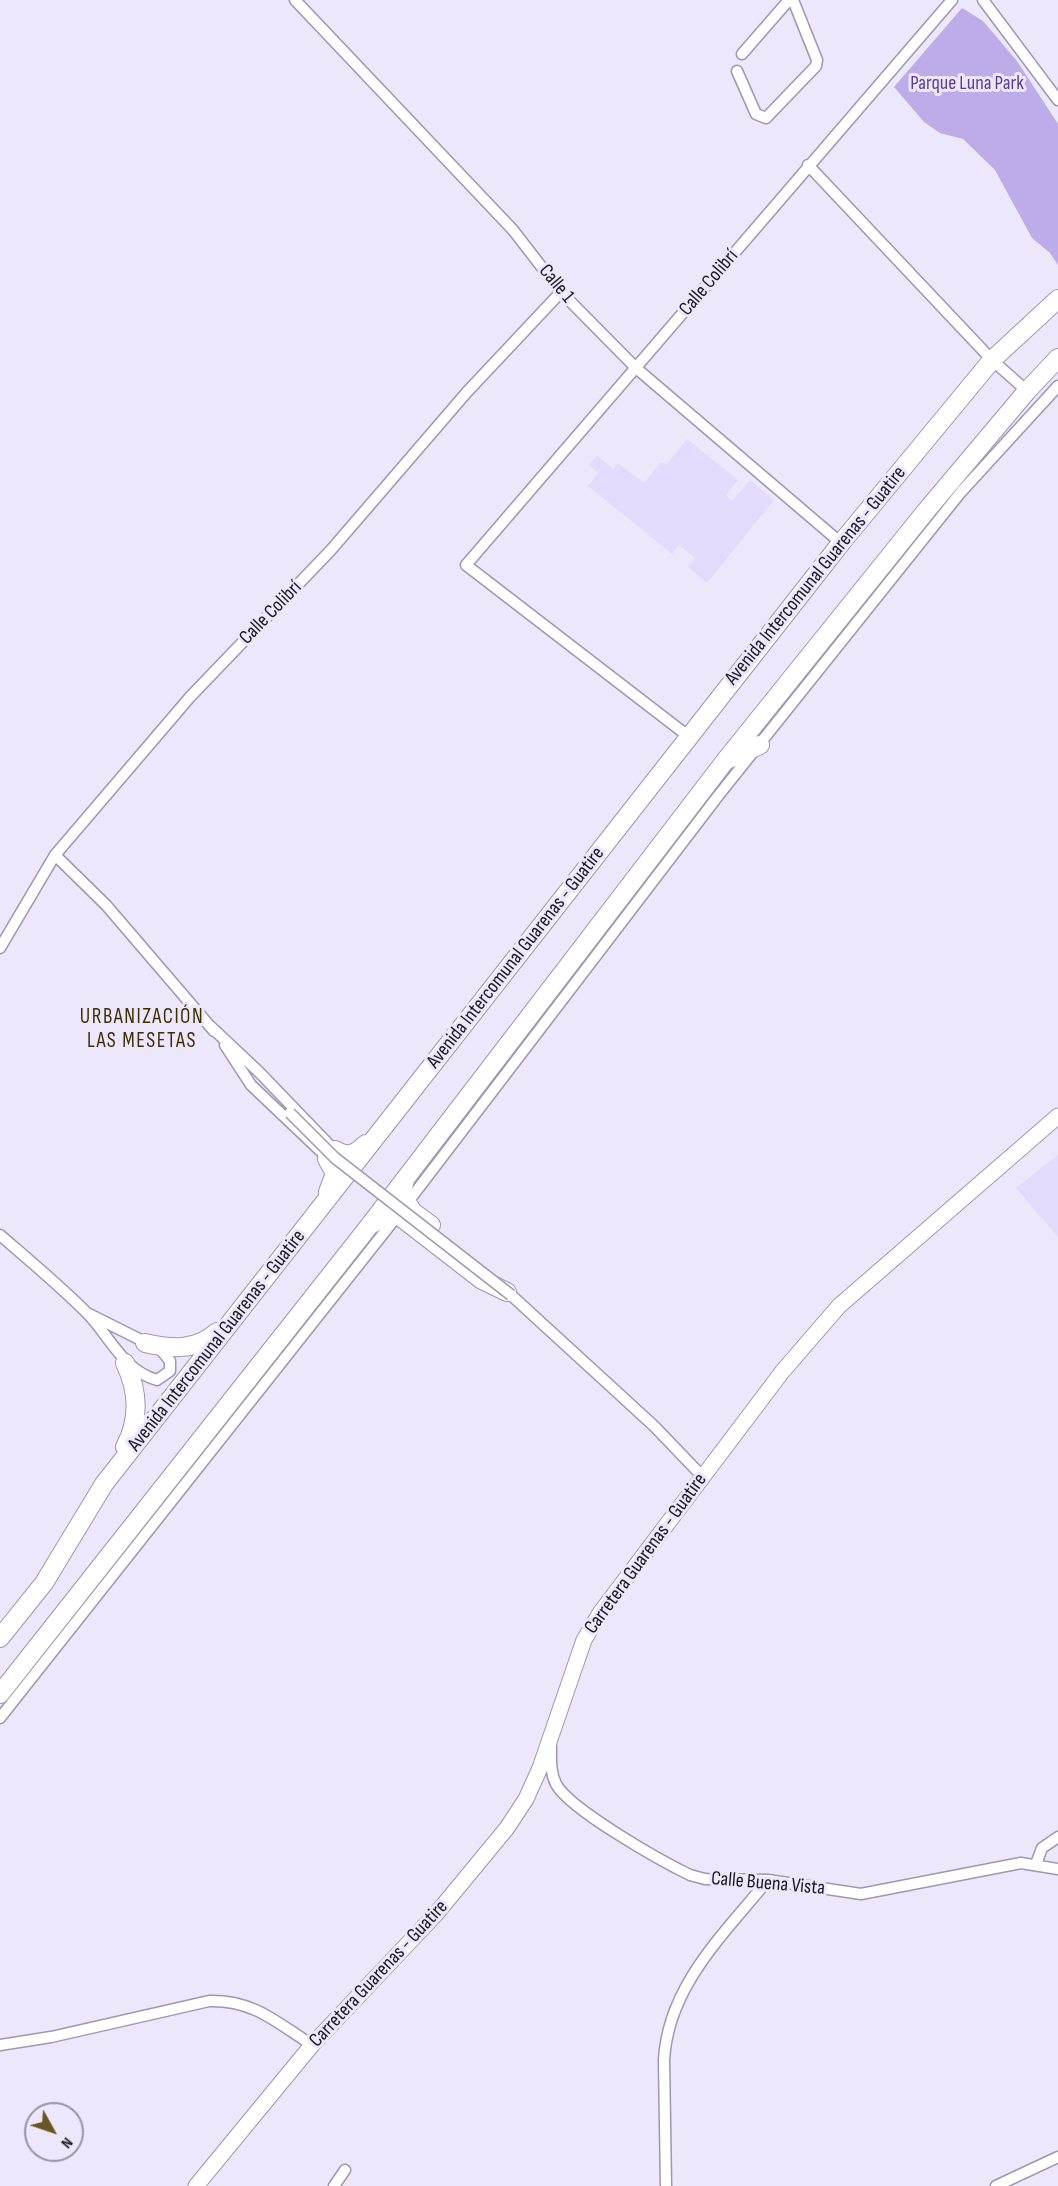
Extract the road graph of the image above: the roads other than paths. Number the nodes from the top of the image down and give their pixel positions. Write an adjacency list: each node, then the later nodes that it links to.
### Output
1 (295, 0): 9 (street, Calle 1)
2 (791, 0): 5 (street); 6 (street)
3 (952, 0): 8 (street, Calle Colibrí)
4 (983, 0): 7 (street)
5 (742, 54)
6 (737, 71)
7 (1058, 100)
8 (808, 165): 12 (street); 13 (street, Calle Colibrí)
9 (561, 292): 13 (street, Calle 1); 20 (street, Calle Colibrí)
10 (1058, 299): 12 (highway, Avenida Intercomunal Guarenas - Guatire)
11 (1058, 358): 15 (highway)
12 (992, 360): 15 (street); 16 (highway, Avenida Intercomunal Guarenas - Guatire)
13 (636, 368): 16 (street, Calle 1); 17 (street, Calle Colibrí)
14 (1058, 386): 18 (street)
15 (1027, 391): 19 (highway)
16 (841, 543): 17 (highway, Avenida Intercomunal Guarenas - Guatire)
17 (688, 736): 26 (highway, Avenida Intercomunal Guarenas - Guatire)
18 (760, 745): 19 (highway); 27 (street)
19 (725, 761): 24 (highway)
20 (55, 855): 21 (street, Calle Colibrí); 22 (street)
21 (0, 948)
22 (210, 1026): 23 (street); 28 (street)
23 (225, 1045): 28 (street); 34 (street, bridge)
24 (458, 1110): 27 (highway); 29 (highway)
25 (1058, 1116): 39 (main road, Carretera Guarenas - Guatire)
26 (386, 1124): 28 (highway); 31 (highway, Avenida Intercomunal Guarenas - Guatire)
27 (445, 1151): 30 (street)
28 (332, 1155): 31 (highway)
29 (405, 1179): 30 (highway); 32 (highway)
30 (402, 1209): 32 (highway); 34 (highway); 43 (street)
31 (317, 1214): 36 (highway, Avenida Intercomunal Guarenas - Guatire)
32 (366, 1230): 42 (highway)
33 (0, 1235): 35 (street)
34 (512, 1295): 39 (street)
35 (87, 1313): 37 (street); 38 (street)
36 (234, 1317): 37 (highway); 40 (highway, Avenida Intercomunal Guarenas - Guatire)
37 (145, 1343): 38 (street)
38 (125, 1363): 40 (highway)
39 (702, 1476): 44 (main road, Carretera Guarenas - Guatire)
40 (104, 1484): 41 (highway, Avenida Intercomunal Guarenas - Guatire)
41 (0, 1638)
42 (0, 1694)
43 (0, 1718)
44 (552, 1732): 48 (street, Calle Buena Vista); 50 (main road, Carretera Guarenas - Guatire)
45 (1058, 1837): 46 (street)
46 (1036, 1864): 47 (street, Calle Buena Vista); 48 (street, Calle Buena Vista)
47 (1058, 1869)
48 (768, 1880): 55 (street)
49 (0, 2045): 50 (street)
50 (312, 2045): 53 (main road, Carretera Guarenas - Guatire)
51 (1058, 2157): 56 (street)
52 (345, 2170): 54 (street)
53 (196, 2186)
54 (334, 2186)
55 (666, 2186)
56 (996, 2186)

